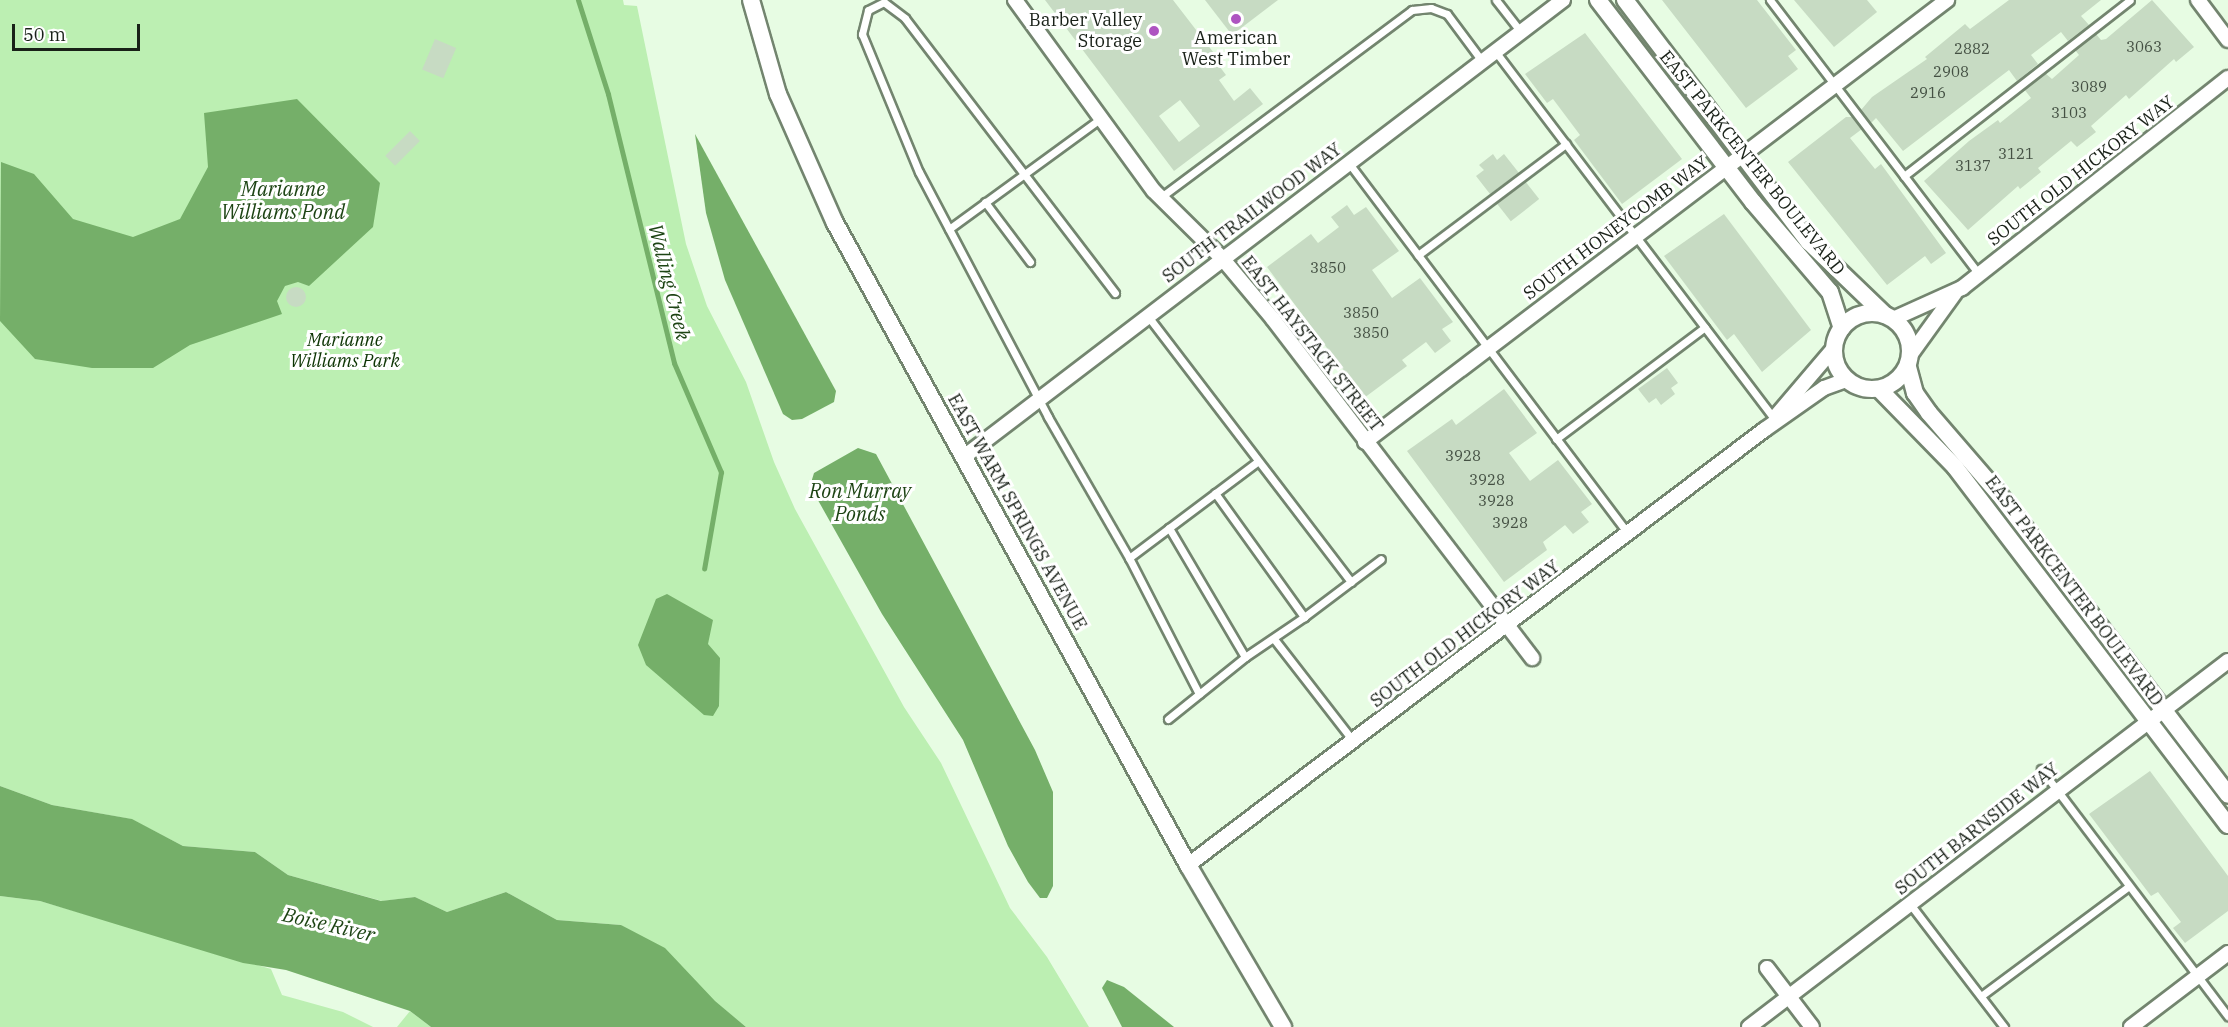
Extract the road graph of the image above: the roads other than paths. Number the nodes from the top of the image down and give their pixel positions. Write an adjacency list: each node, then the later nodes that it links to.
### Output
1 (751, 0): 48 (street, EAST WARM SPRINGS AVENUE)
2 (1015, 0): 17 (street, EAST HAYSTACK STREET)
3 (1496, 0): 11 (lane)
4 (1563, 0): 11 (street, SOUTH TRAILWOOD WAY)
5 (1598, 0): 21 (street, EAST PARKCENTER BOULEVARD)
6 (1625, 0): 19 (street, EAST PARKCENTER BOULEVARD)
7 (1770, 0): 16 (lane)
8 (1947, 0): 16 (street, SOUTH HONEYCOMB WAY)
9 (2130, 0): 23 (lane)
10 (2198, 0): 12 (street)
11 (1521, 32): 13 (street, SOUTH TRAILWOOD WAY)
12 (2228, 40)
13 (1495, 51): 14 (street, SOUTH TRAILWOOD WAY); 18 (lane)
14 (1482, 61): 20 (street, SOUTH TRAILWOOD WAY); 24 (lane)
15 (2228, 78): 31 (street, SOUTH OLD HICKORY WAY)
16 (1836, 86): 19 (street, SOUTH HONEYCOMB WAY); 23 (lane)
17 (1101, 118): 22 (lane); 24 (street, EAST HAYSTACK STREET)
18 (1566, 144): 27 (lane); 28 (lane)
19 (1743, 155): 21 (street, SOUTH HONEYCOMB WAY); 35 (street, EAST PARKCENTER BOULEVARD)
20 (1348, 162): 28 (lane); 29 (street, SOUTH TRAILWOOD WAY)
21 (1726, 166): 27 (street, SOUTH HONEYCOMB WAY); 37 (street, EAST PARKCENTER BOULEVARD)
22 (1024, 171): 25 (lane); 26 (lane); 33 (lane)
23 (1904, 176): 31 (lane)
24 (1161, 197): 29 (street, EAST HAYSTACK STREET)
25 (985, 202): 26 (lane); 30 (lane)
26 (949, 229): 43 (lane)
27 (1636, 236): 36 (lane); 38 (street, SOUTH HONEYCOMB WAY)
28 (1418, 255): 38 (lane)
29 (1222, 258): 34 (street, SOUTH TRAILWOOD WAY); 47 (street, EAST HAYSTACK STREET)
30 (1030, 262)
31 (1979, 274): 32 (street, SOUTH OLD HICKORY WAY)
32 (1956, 292): 35 (street, SOUTH OLD HICKORY WAY); 40 (street, SOUTH OLD HICKORY WAY)
33 (1115, 293)
34 (1147, 315): 43 (street, SOUTH TRAILWOOD WAY); 49 (lane)
35 (1889, 317): 37 (street); 40 (street)
36 (1705, 327): 44 (lane); 46 (lane)
37 (1842, 328): 39 (street)
38 (1488, 348): 46 (lane); 47 (street, SOUTH HONEYCOMB WAY)
39 (1834, 348): 41 (street); 44 (street, SOUTH OLD HICKORY WAY)
40 (1909, 361): 42 (street); 63 (street, EAST PARKCENTER BOULEVARD)
41 (1846, 380): 42 (street); 45 (street, SOUTH OLD HICKORY WAY)
42 (1879, 389): 65 (street, EAST PARKCENTER BOULEVARD)
43 (1039, 399): 48 (street, SOUTH TRAILWOOD WAY); 53 (lane)
44 (1774, 418): 45 (street, SOUTH OLD HICKORY WAY)
45 (1764, 430): 52 (street, SOUTH OLD HICKORY WAY)
46 (1556, 439): 52 (lane)
47 (1365, 442): 57 (street, EAST HAYSTACK STREET)
48 (965, 456): 71 (street, EAST WARM SPRINGS AVENUE)
49 (1258, 461): 50 (lane); 55 (lane)
50 (1215, 493): 51 (lane); 56 (lane)
51 (1169, 528): 53 (lane); 59 (lane)
52 (1628, 533): 57 (street, SOUTH OLD HICKORY WAY)
53 (1129, 558): 62 (lane)
54 (1381, 559): 55 (lane)
55 (1351, 582): 56 (lane)
56 (1304, 617): 58 (lane)
57 (1505, 627): 60 (street, EAST HAYSTACK STREET); 66 (street, SOUTH OLD HICKORY WAY)
58 (1274, 639): 59 (lane); 66 (lane)
59 (1245, 657): 62 (lane)
60 (1532, 658)
61 (2228, 661): 63 (street, SOUTH BARNSIDE WAY)
62 (1199, 694): 64 (lane)
63 (2163, 710): 65 (street, SOUTH BARNSIDE WAY); 69 (street, EAST PARKCENTER BOULEVARD)
64 (1168, 719)
65 (2148, 720): 68 (street, SOUTH BARNSIDE WAY); 70 (street, EAST PARKCENTER BOULEVARD)
66 (1353, 742): 71 (street, SOUTH OLD HICKORY WAY)
67 (2041, 769): 68 (lane)
68 (2057, 791): 72 (lane); 73 (street, SOUTH BARNSIDE WAY)
69 (2228, 795)
70 (2228, 825)
71 (1188, 865): 80 (street, EAST WARM SPRINGS AVENUE)
72 (2129, 886): 76 (lane); 77 (lane)
73 (1910, 904): 77 (lane); 78 (street, SOUTH BARNSIDE WAY)
74 (2228, 953): 76 (street)
75 (1767, 968): 78 (street)
76 (2198, 976): 79 (lane); 84 (street)
77 (1981, 996): 83 (lane)
78 (1789, 997): 81 (street, SOUTH BARNSIDE WAY); 82 (street)
79 (2228, 1016)
80 (1283, 1027)
81 (1749, 1027)
82 (1812, 1027)
83 (2004, 1027)
84 (2131, 1027)

